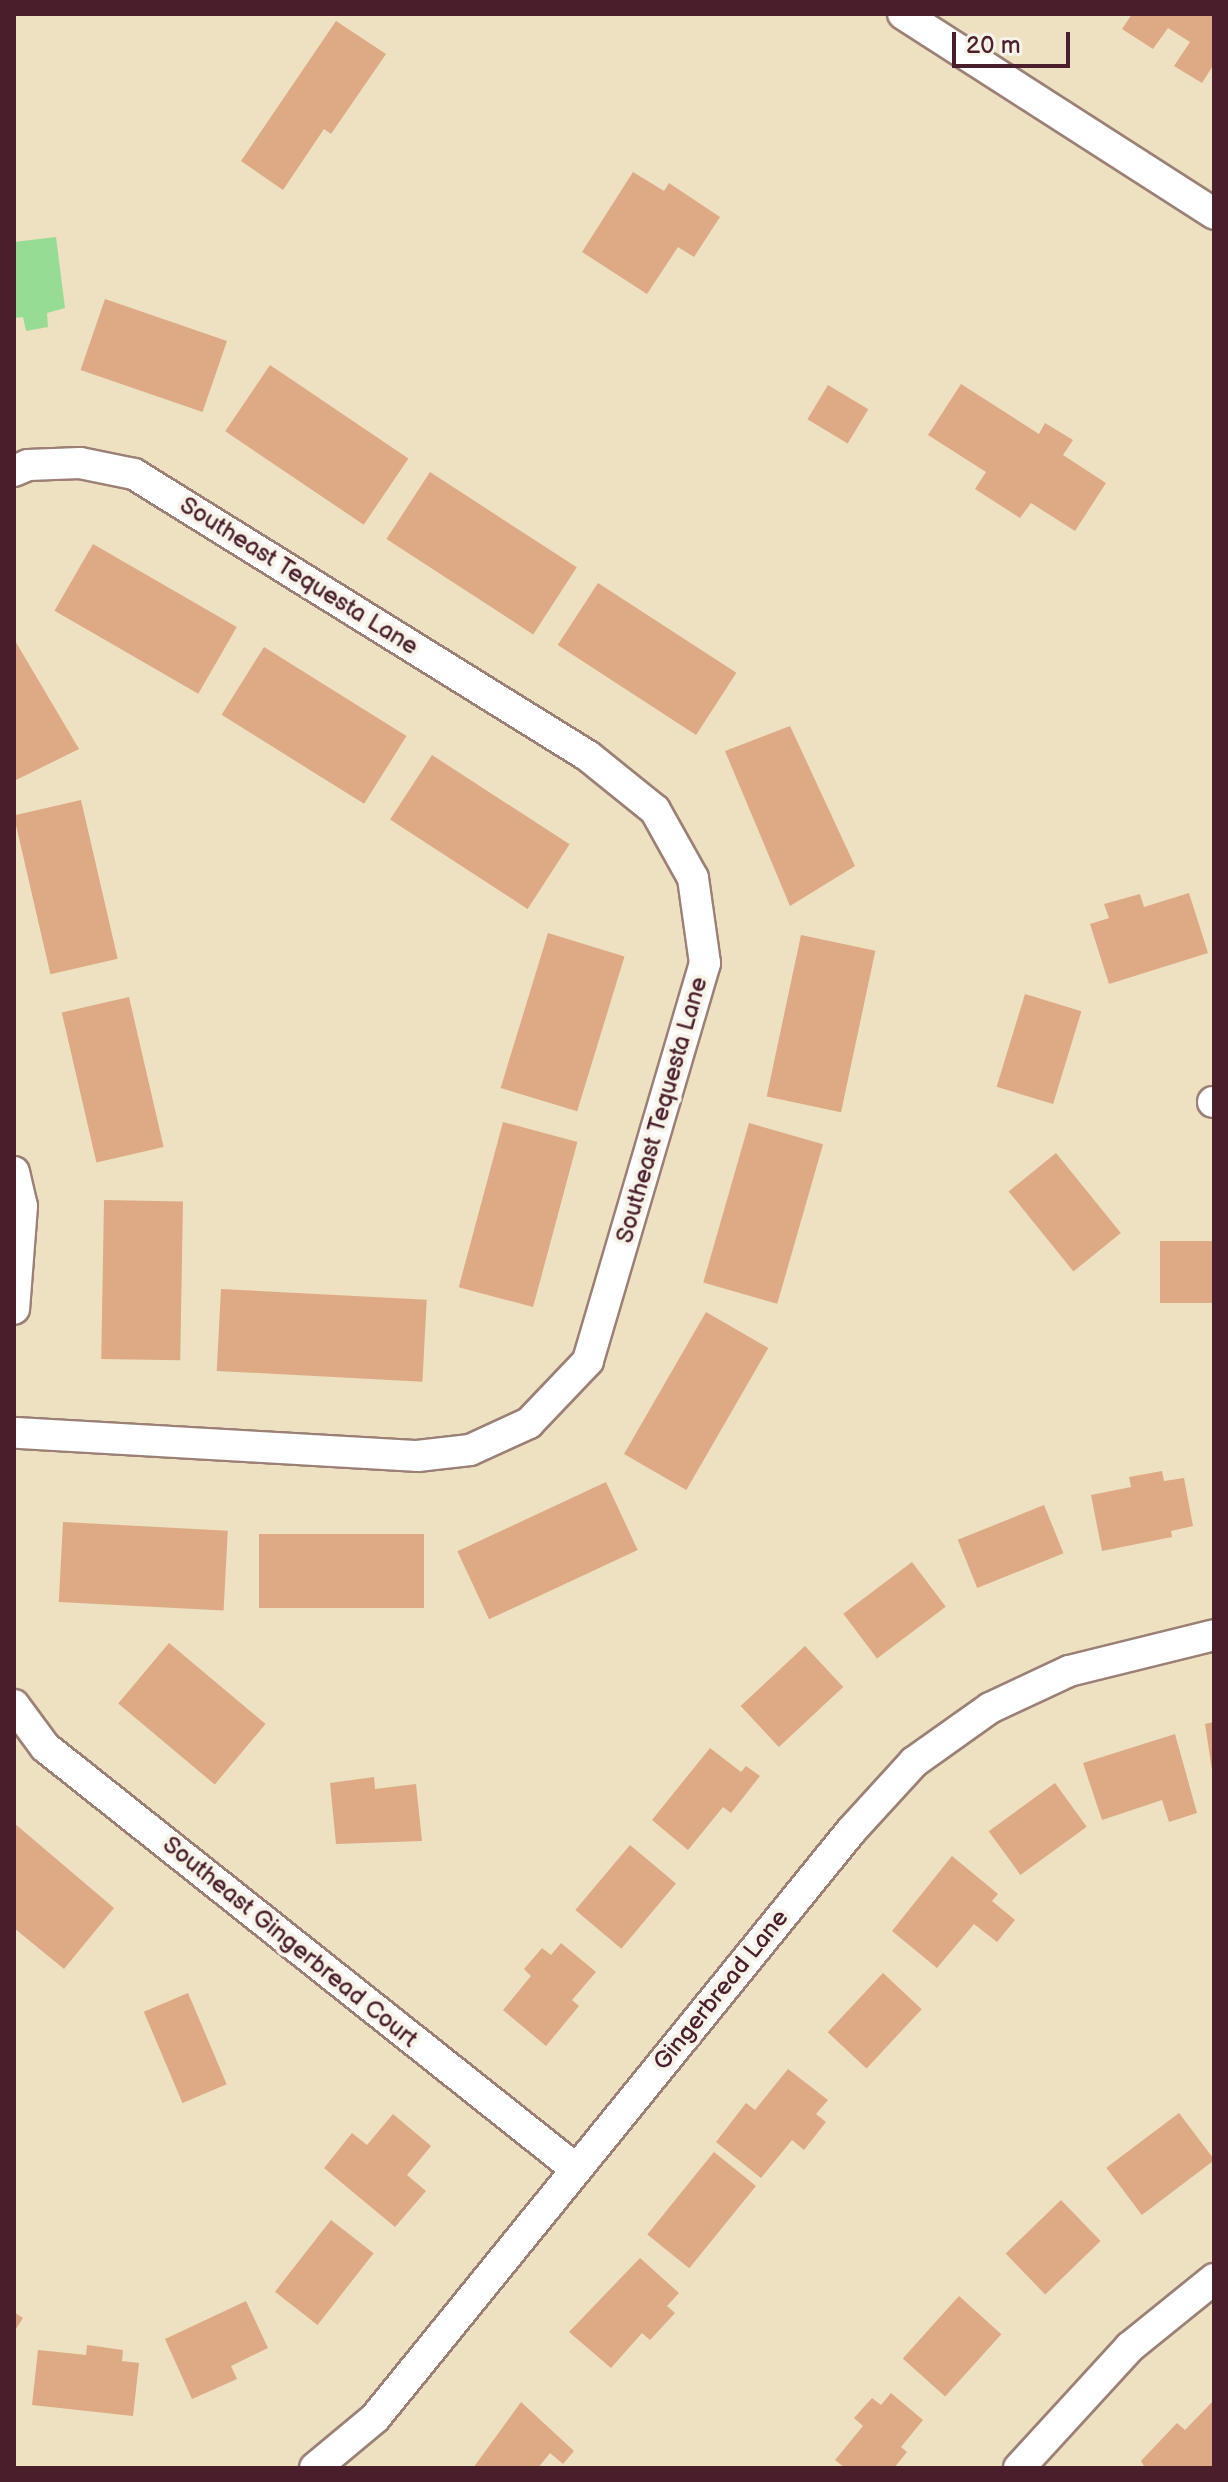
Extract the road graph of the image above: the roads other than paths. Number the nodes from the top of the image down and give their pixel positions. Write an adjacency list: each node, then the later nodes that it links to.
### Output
1 (903, 14): 2 (street)
2 (1214, 214)
3 (14, 471): 6 (street, Southeast Tequesta Lane)
4 (14, 1172): 5 (street)
5 (14, 1309)
6 (14, 1433)
7 (1214, 1635): 9 (street, Gingerbread Lane)
8 (14, 1705): 9 (street, Southeast Gingerbread Court)
9 (576, 2169): 11 (street, Gingerbread Lane)
10 (1214, 2279): 12 (street)
11 (315, 2468)
12 (1019, 2468)

